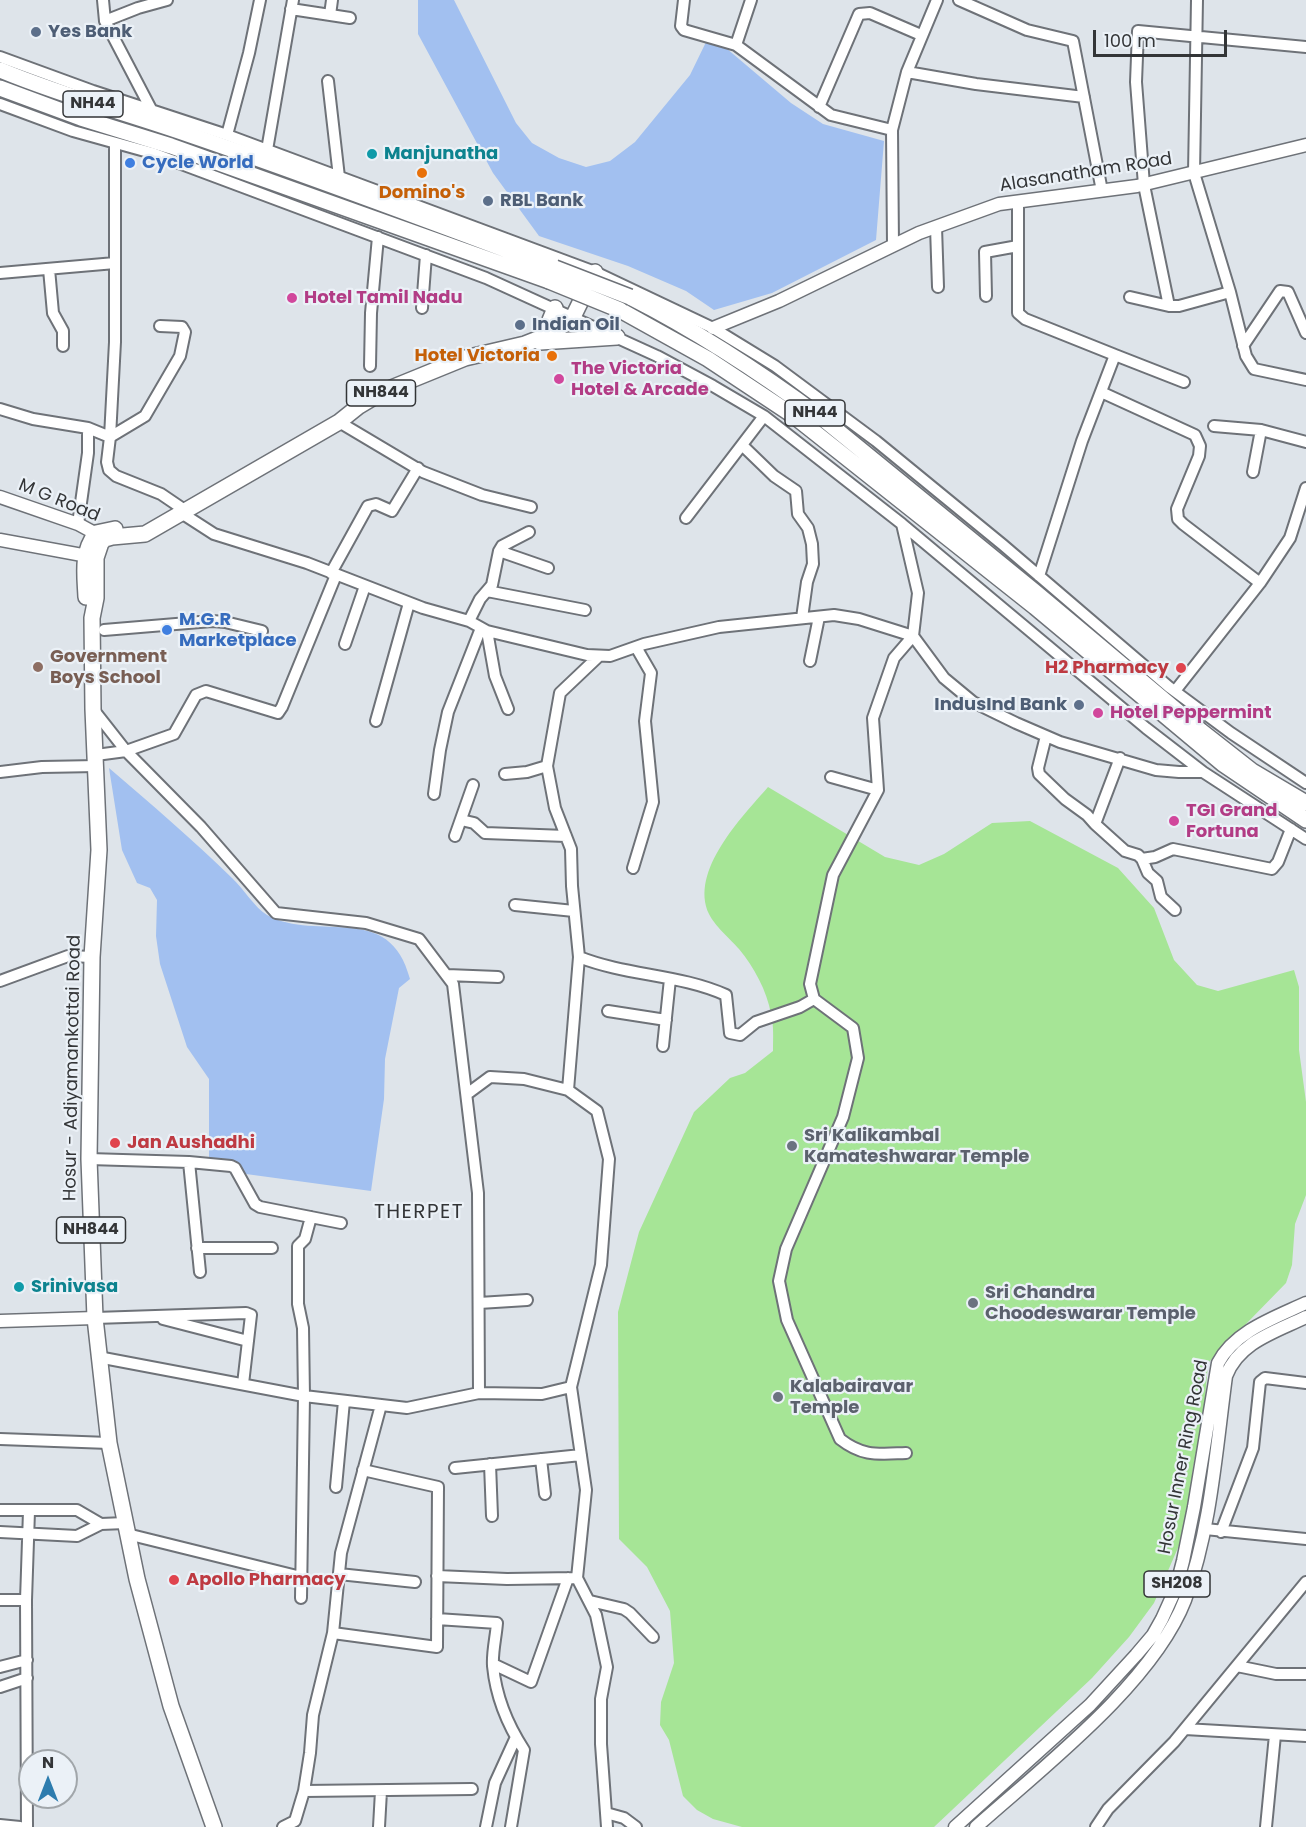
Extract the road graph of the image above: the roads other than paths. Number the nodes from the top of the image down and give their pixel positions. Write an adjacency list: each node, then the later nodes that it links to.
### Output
1 (103, 0): 13 (street)
2 (168, 0): 13 (street)
3 (260, 0): 29 (street)
4 (332, 0): 11 (street)
5 (684, 0): 16 (street)
6 (751, 0): 16 (street)
7 (937, 0): 14 (street)
8 (959, 0): 23 (street)
9 (1197, 0): 15 (street)
10 (292, 5): 11 (street); 32 (street)
11 (330, 15): 12 (street)
12 (350, 18)
13 (105, 21): 26 (street)
14 (921, 35): 20 (street); 25 (street)
15 (1195, 36): 17 (street); 34 (street); 36 (street)
16 (736, 45): 25 (street)
17 (1306, 47)
18 (0, 57): 26 (street)
19 (0, 70): 27 (highway, NH44)
20 (907, 72): 23 (street); 28 (street)
21 (328, 81): 35 (street)
22 (0, 88): 33 (highway, NH44)
23 (1084, 97): 37 (street)
24 (0, 104): 30 (street)
25 (819, 107): 28 (street)
26 (151, 109): 27 (street)
27 (189, 130): 29 (street); 48 (highway, NH44)
28 (892, 130): 41 (street)
29 (228, 135): 32 (street)
30 (115, 143): 33 (street); 44 (street)
31 (1306, 145): 34 (main road, Alasanatham Road)
32 (267, 150): 35 (street)
33 (171, 151): 40 (street); 48 (highway, NH44)
34 (1194, 173): 36 (main road, Alasanatham Road); 50 (street)
35 (339, 177): 47 (street)
36 (1144, 185): 37 (main road, Alasanatham Road); 53 (street)
37 (1102, 191): 38 (main road, Alasanatham Road)
38 (1018, 202): 39 (main road, Alasanatham Road); 42 (street)
39 (936, 227): 41 (main road, Alasanatham Road); 49 (street)
40 (378, 237): 43 (street); 66 (street)
41 (893, 245): 58 (main road, Alasanatham Road)
42 (1018, 246): 51 (street); 65 (street)
43 (426, 255): 54 (street); 55 (street)
44 (116, 263): 45 (street); 76 (street)
45 (49, 269): 46 (street); 63 (street)
46 (0, 273)
47 (595, 273): 56 (highway, NH844); 58 (street)
48 (552, 274): 129 (highway, NH44, bridge); 131 (highway, NH44, bridge)
49 (938, 287)
50 (1230, 292): 53 (street); 64 (street)
51 (986, 296)
52 (1131, 297): 53 (street)
53 (1169, 306)
54 (422, 308)
55 (555, 308): 56 (street); 60 (highway)
56 (573, 317): 60 (highway, NH844); 61 (street)
57 (160, 326): 76 (street)
58 (713, 328): 95 (street)
59 (1306, 333): 64 (street)
60 (543, 337): 62 (highway, NH844)
61 (617, 337): 62 (highway); 71 (street)
62 (525, 344): 72 (highway, NH844)
63 (63, 346)
64 (1244, 346): 67 (street)
65 (1115, 355): 68 (street); 69 (street)
66 (370, 366)
67 (1306, 380)
68 (1184, 382)
69 (1101, 392): 95 (street); 96 (street)
70 (0, 409): 74 (street)
71 (764, 416): 78 (street); 87 (street)
72 (339, 422): 79 (street); 84 (highway, NH844)
73 (1214, 426): 75 (street)
74 (87, 428): 76 (street); 86 (street)
75 (1261, 430): 77 (street); 80 (street)
76 (110, 437): 84 (street)
77 (1306, 442)
78 (742, 445): 85 (street); 102 (street)
79 (418, 468): 83 (street); 94 (street)
80 (1253, 472)
81 (1305, 494): 96 (street)
82 (0, 497): 86 (main road, M G Road)
83 (531, 507)
84 (184, 512): 89 (highway, NH844); 94 (street)
85 (686, 518)
86 (78, 524): 89 (main road, M G Road)
87 (902, 524): 107 (street); 122 (street)
88 (529, 532): 91 (street)
89 (100, 536): 92 (highway, NH844)
90 (0, 540): 92 (main road)
91 (499, 551): 93 (street); 98 (street)
92 (90, 556): 113 (highway, Hosur - Adiyamankottai Road / NH844)
93 (548, 568)
94 (334, 574): 97 (street); 117 (street)
95 (1039, 576): 112 (street)
96 (1260, 583): 112 (street)
97 (365, 586): 99 (street); 108 (street)
98 (487, 591): 100 (street); 103 (street)
99 (410, 603): 103 (street); 115 (street)
100 (585, 610)
101 (819, 617): 102 (street); 107 (street); 111 (street)
102 (802, 618): 109 (street)
103 (469, 621): 104 (street)
104 (484, 629): 110 (street); 114 (street); 128 (street)
105 (104, 630): 106 (street)
106 (262, 631)
107 (913, 636): 116 (street); 127 (street)
108 (345, 644)
109 (636, 647): 110 (street); 138 (street)
110 (598, 656): 120 (street)
111 (810, 661)
112 (1175, 691): 125 (street)
113 (93, 709): 117 (street); 119 (highway, Hosur - Adiyamankottai Road / NH844)
114 (508, 709)
115 (376, 721)
116 (1046, 736): 118 (street); 132 (street)
117 (126, 751): 119 (street); 144 (street)
118 (1120, 758): 122 (street); 132 (street)
119 (96, 761): 121 (street); 142 (highway, Hosur - Adiyamankottai Road / NH844)
120 (547, 766): 123 (street); 135 (street)
121 (0, 772)
122 (1203, 772): 133 (street)
123 (505, 774)
124 (831, 777): 127 (street)
125 (1303, 778)
126 (473, 785): 130 (street)
127 (878, 790): 148 (street)
128 (434, 794)
129 (1306, 803)
130 (461, 820): 134 (street); 135 (street)
131 (1306, 820)
132 (1095, 824): 137 (street)
133 (1291, 829): 136 (street); 137 (street)
134 (455, 836)
135 (566, 836): 141 (street)
136 (1306, 839)
137 (1142, 859): 140 (street)
138 (633, 868)
139 (515, 905): 141 (street)
140 (1175, 910)
141 (574, 911): 143 (street)
142 (92, 957): 147 (street); 154 (highway, Hosur - Adiyamankottai Road / NH844)
143 (579, 957): 146 (street); 152 (street)
144 (447, 975): 145 (street); 153 (street)
145 (498, 977)
146 (670, 979): 148 (street); 150 (street)
147 (0, 981)
148 (814, 999): 179 (street)
149 (608, 1011): 150 (street)
150 (666, 1020): 151 (street)
151 (663, 1046)
152 (568, 1090): 153 (street); 172 (street)
153 (466, 1094): 162 (street)
154 (89, 1159): 155 (street); 166 (highway, Hosur - Adiyamankottai Road / NH844)
155 (189, 1162): 156 (street); 158 (street)
156 (311, 1216): 157 (street); 174 (street)
157 (341, 1223)
158 (198, 1248): 159 (street); 160 (street)
159 (272, 1248)
160 (200, 1272)
161 (527, 1300): 162 (street)
162 (479, 1303): 173 (street)
163 (1306, 1303): 239 (main road, Hosur Inner Ring Road / SH208)
164 (148, 1316): 166 (street); 168 (street); 168 (street)
165 (1306, 1317): 192 (main road, Hosur Inner Ring Road / SH208)
166 (95, 1318): 167 (main road); 169 (highway, Hosur - Adiyamankottai Road / NH844)
167 (0, 1321)
168 (248, 1341): 171 (street)
169 (98, 1357): 171 (street); 178 (highway, Hosur - Adiyamankottai Road / NH844)
170 (1306, 1383): 194 (street)
171 (243, 1384): 174 (street)
172 (571, 1388): 173 (street); 180 (street)
173 (479, 1393): 176 (street)
174 (304, 1396): 175 (street); 198 (street)
175 (344, 1401): 176 (street); 185 (street)
176 (381, 1405): 184 (street)
177 (0, 1439): 178 (street)
178 (109, 1443): 191 (highway, Hosur - Adiyamankottai Road / NH844)
179 (906, 1453)
180 (581, 1455): 181 (street); 200 (street)
181 (541, 1460): 182 (street); 186 (street)
182 (490, 1464): 183 (street); 189 (street)
183 (455, 1468)
184 (363, 1470): 197 (street); 199 (street)
185 (336, 1487)
186 (545, 1494)
187 (0, 1510): 188 (street)
188 (29, 1510): 190 (street); 195 (street)
189 (492, 1516)
190 (101, 1524): 191 (street); 195 (street)
191 (126, 1529): 198 (street); 232 (highway, Hosur - Adiyamankottai Road / NH844)
192 (1205, 1529): 194 (street); 240 (main road, Hosur Inner Ring Road / SH208)
193 (0, 1532): 195 (street)
194 (1221, 1532): 196 (street)
195 (28, 1533): 206 (street)
196 (1306, 1539)
197 (339, 1574): 201 (street); 209 (street)
198 (301, 1576): 204 (street)
199 (437, 1576): 200 (street); 208 (street)
200 (573, 1578): 207 (street); 212 (street)
201 (415, 1582)
202 (1306, 1582): 203 (street)
203 (1301, 1595): 213 (street)
204 (301, 1598)
205 (0, 1600): 206 (street)
206 (26, 1600): 211 (street)
207 (590, 1601): 210 (street); 227 (street)
208 (437, 1618): 209 (street); 212 (street)
209 (333, 1633): 225 (street)
210 (653, 1637)
211 (27, 1660): 214 (street); 216 (street)
212 (493, 1664): 221 (street)
213 (1237, 1666): 215 (street); 218 (street)
214 (0, 1667)
215 (1306, 1674)
216 (27, 1678): 217 (street); 231 (street)
217 (0, 1687)
218 (1185, 1729): 219 (street); 241 (street)
219 (1275, 1735): 220 (street); 242 (street)
220 (1306, 1736)
221 (516, 1737): 222 (street); 223 (street)
222 (499, 1774): 223 (street); 235 (street)
223 (520, 1778): 236 (street)
224 (472, 1789): 226 (street)
225 (304, 1791): 226 (street); 228 (street)
226 (381, 1791): 234 (street)
227 (606, 1813): 237 (street); 238 (street)
228 (297, 1824): 233 (street)
229 (0, 1825): 230 (street)
230 (20, 1827)
231 (27, 1827)
232 (214, 1827)
233 (283, 1827)
234 (379, 1827)
235 (486, 1827)
236 (511, 1827)
237 (607, 1827)
238 (636, 1827)
239 (955, 1827)
240 (976, 1827)
241 (1096, 1827)
242 (1266, 1827)

